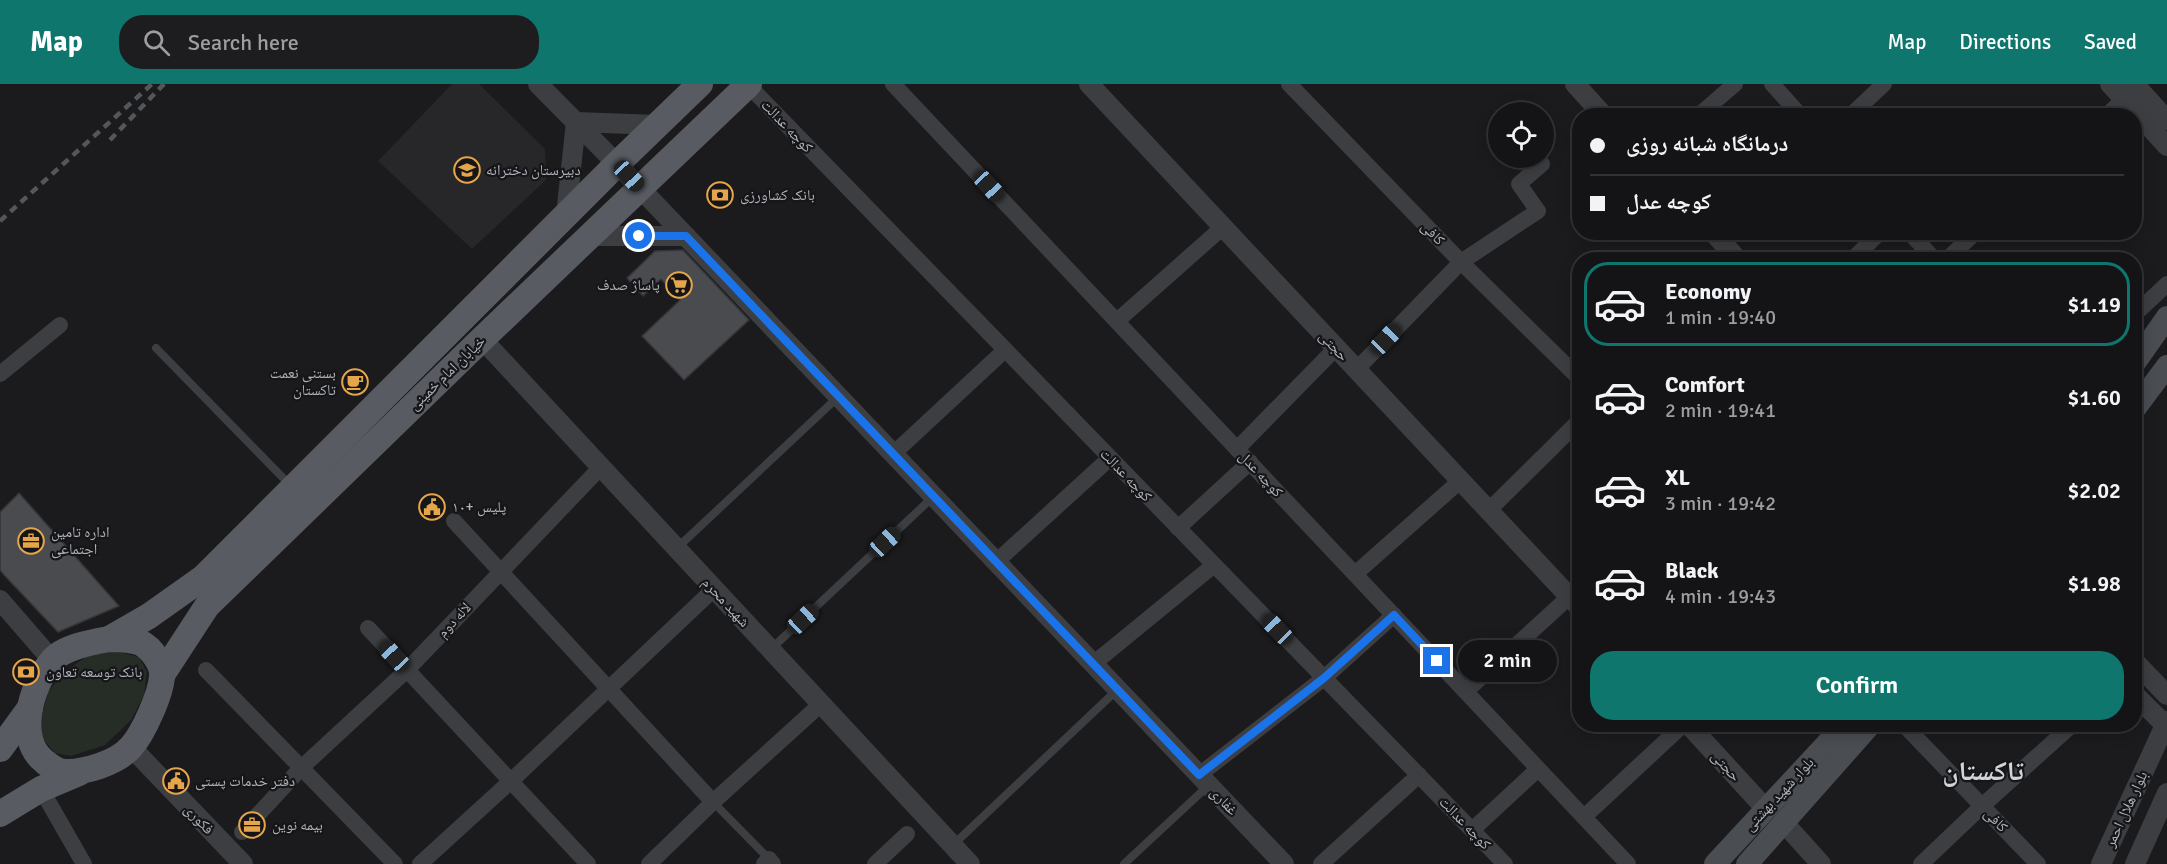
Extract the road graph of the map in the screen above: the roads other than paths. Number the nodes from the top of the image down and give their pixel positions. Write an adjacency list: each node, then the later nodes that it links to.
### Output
1 (538, 84): 21 (street, غفاری)
2 (700, 84): 22 (main road, خیابان امام خمینی)
3 (893, 84): 41 (street, کوچه عدل)
4 (1089, 84): 28 (street, حجتی)
5 (1289, 84): 37 (street, کافی)
6 (1575, 84): 13 (street)
7 (1735, 84): 14 (street)
8 (1772, 84): 15 (street)
9 (1884, 84): 16 (street)
10 (2110, 84): 12 (street)
11 (748, 85): 26 (main road, خیابان امام خمینی); 46 (street, کوچه عدالت)
12 (2129, 92): 17 (street); 18 (street); 20 (street)
13 (1597, 108)
14 (1707, 108)
15 (1794, 108)
16 (1858, 108)
17 (2114, 108)
18 (2140, 108)
19 (2142, 110): 23 (street)
20 (2167, 120)
21 (576, 122): 22 (street); 24 (street, غفاری); 27 (street)
22 (657, 125): 24 (main road, خیابان امام خمینی)
23 (2167, 146)
24 (617, 164): 26 (street, غفاری); 27 (main road, خیابان امام خمینی)
25 (1537, 168): 37 (street)
26 (640, 189): 29 (main road, خیابان امام خمینی); 30 (street, غفاری)
27 (566, 215): 61 (main road, خیابان امام خمینی)
28 (1223, 227): 41 (street); 45 (street, حجتی)
29 (591, 236): 30 (street); 43 (main road, خیابان امام خمینی)
30 (686, 236): 52 (street, غفاری)
31 (1872, 240): 34 (street)
32 (1917, 240): 35 (street)
33 (1967, 240): 36 (street)
34 (1860, 252)
35 (1928, 252)
36 (1955, 252)
37 (1461, 262): 49 (street); 50 (street, کافی)
38 (2167, 284): 39 (street)
39 (2142, 307)
40 (2167, 318): 47 (main road)
41 (1117, 321): 55 (street, کوچه عدل)
42 (60, 325): 51 (street)
43 (482, 339): 59 (street, شهید محرم); 84 (main road, خیابان امام خمینی)
44 (156, 348): 61 (lane)
45 (1336, 348): 49 (street, حجتی); 55 (street)
46 (1005, 350): 56 (street); 57 (street, کوچه عدالت)
47 (2142, 353)
48 (2167, 366): 53 (main road)
49 (1356, 370): 60 (street, حجتی)
50 (1572, 371)
51 (0, 374)
52 (839, 397): 56 (street, غفاری); 66 (lane)
53 (2142, 399)
54 (1572, 428): 63 (street)
55 (1237, 449): 58 (street, کوچه عدل)
56 (893, 454): 62 (street, غفاری)
57 (1110, 458): 65 (street, کوچه عدالت); 67 (street)
58 (1250, 462): 65 (street); 70 (street, کوچه عدل)
59 (601, 467): 66 (street, شهید محرم); 69 (street, لاله دوم)
60 (1460, 481): 63 (street, حجتی); 70 (street)
61 (293, 489): 77 (main road, خیابان امام خمینی)
62 (933, 496): 67 (street, غفاری); 78 (lane)
63 (1489, 510): 73 (street, حجتی)
64 (454, 521): 69 (street)
65 (1178, 528): 68 (street, کوچه عدالت)
66 (676, 548): 71 (street, شهید محرم)
67 (996, 562): 80 (street, غفاری)
68 (1214, 565): 80 (street); 85 (street, کوچه عدالت)
69 (501, 570): 83 (street, لاله دوم); 86 (street)
70 (1355, 574): 75 (street, کوچه عدل)
71 (714, 589): 78 (street, شهید محرم); 86 (street)
72 (0, 600): 79 (street)
73 (1572, 601)
74 (1572, 605): 88 (street)
75 (1394, 615): 85 (street); 88 (street, کوچه عدل)
76 (368, 628): 83 (street)
77 (109, 639): 79 (main road); 84 (main road)
78 (771, 650): 91 (street, شهید محرم)
79 (52, 660): 92 (main road)
80 (1093, 664): 87 (street, غفاری)
81 (2142, 669): 89 (street)
82 (206, 670): 102 (street)
83 (407, 670): 102 (street, لاله دوم); 107 (street)
84 (162, 675): 100 (main road)
85 (1324, 678): 105 (street, کوچه عدالت); 106 (street)
86 (608, 689): 107 (street); 110 (street)
87 (1118, 689): 106 (street, غفاری); 119 (lane)
88 (1466, 691): 103 (street, کوچه عدل)
89 (2167, 695)
90 (2142, 702): 93 (street)
91 (821, 704): 110 (street); 119 (street, شهید محرم)
92 (30, 707): 101 (main road); 104 (main road)
93 (2166, 724): 139 (street, بلوار هلال احمر)
94 (1677, 732): 114 (street)
95 (1694, 732): 112 (street, حجتی)
96 (1837, 732): 112 (main road, بلوار شهید بهشتی)
97 (1864, 732): 115 (main road, بلوار شهید بهشتی)
98 (1911, 732): 111 (street, کافی)
99 (2064, 732): 111 (street)
100 (131, 747): 104 (main road); 122 (street, فکوری)
101 (0, 749)
102 (301, 768): 117 (street, لاله دوم); 123 (street)
103 (1538, 768): 114 (street, کوچه عدل); 116 (street)
104 (80, 772): 108 (main road)
105 (1419, 775): 116 (street, کوچه عدالت); 131 (street)
106 (1204, 780): 129 (lane); 130 (street, غفاری)
107 (511, 782): 124 (street); 125 (street)
108 (41, 789): 113 (main road); 121 (street)
109 (2167, 793): 140 (street, بلوار هلال احمر)
110 (713, 802): 120 (lane); 126 (street)
111 (1982, 806): 137 (street); 138 (street, کافی)
112 (1765, 808): 134 (main road, بلوار شهید بهشتی)
113 (0, 814)
114 (1584, 817): 133 (street, کوچه عدل)
115 (1784, 823): 135 (main road, بلوار شهید بهشتی); 136 (street)
116 (1472, 830): 132 (street, کوچه عدالت)
117 (242, 832)
118 (908, 834): 127 (street)
119 (952, 845): 128 (street, شهید محرم)
120 (769, 862)
121 (84, 864)
122 (243, 864)
123 (395, 864)
124 (420, 864)
125 (588, 864)
126 (649, 864)
127 (875, 864)
128 (970, 864)
129 (1124, 864)
130 (1284, 864)
131 (1321, 864)
132 (1505, 864)
133 (1628, 864)
134 (1715, 864)
135 (1747, 864)
136 (1821, 864)
137 (1921, 864)
138 (2038, 864)
139 (2101, 864)
140 (2135, 864)

